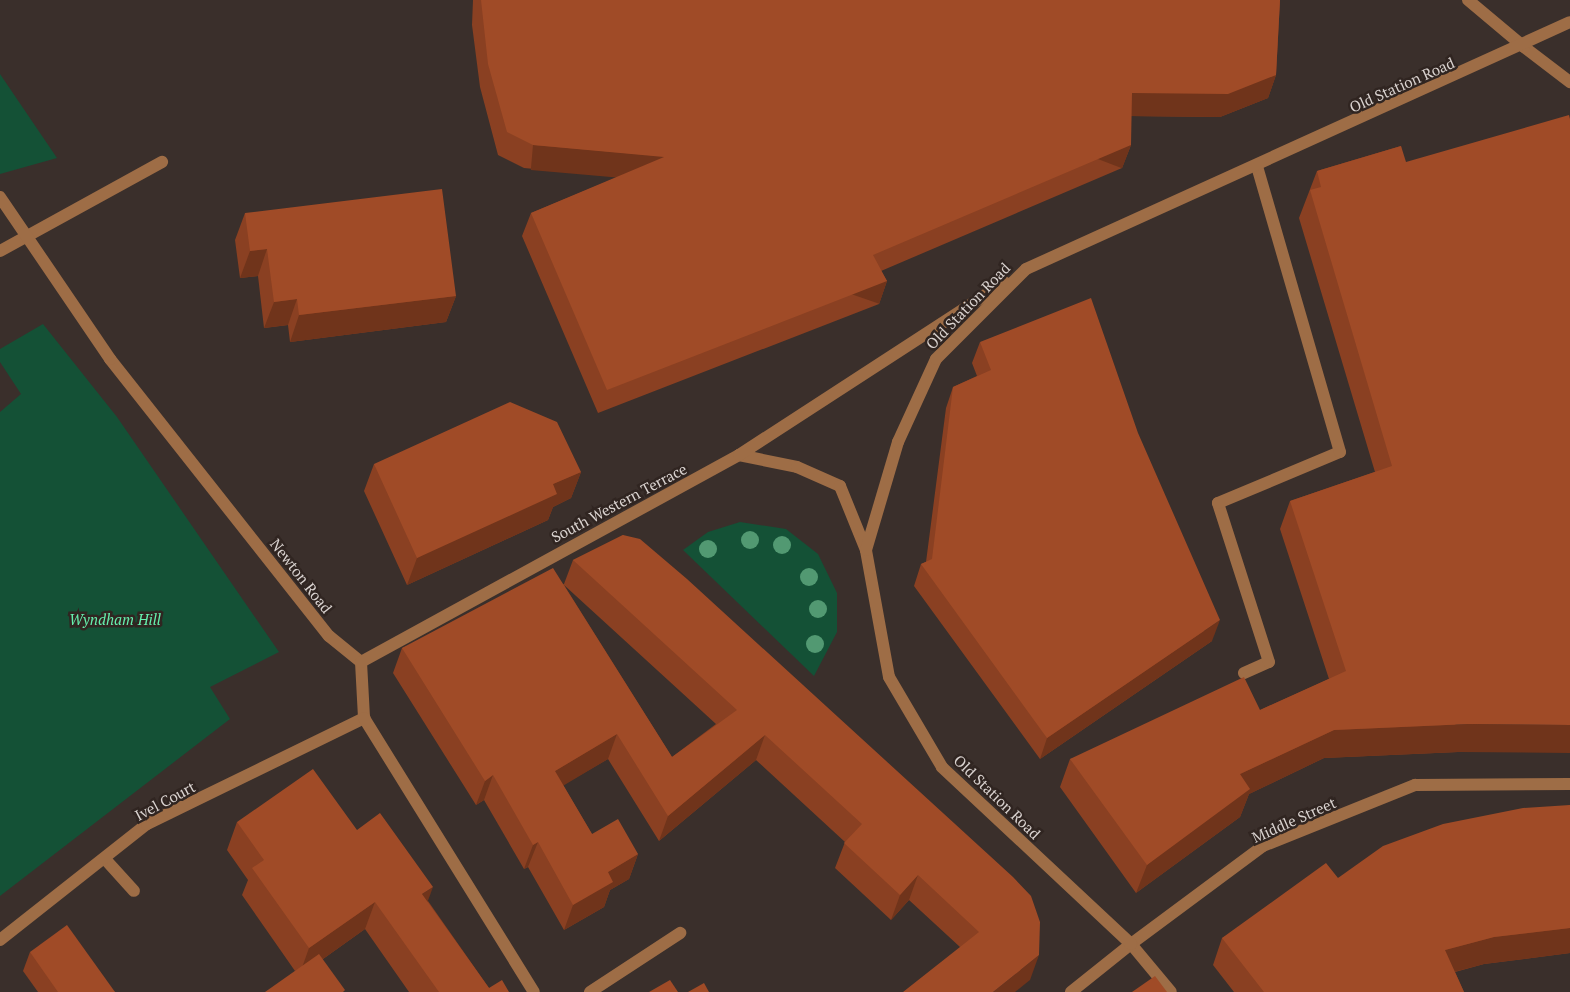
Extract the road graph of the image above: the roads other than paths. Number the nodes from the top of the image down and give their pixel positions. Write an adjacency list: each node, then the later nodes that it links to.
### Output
1 (1468, 0): 3 (street)
2 (1570, 22): 3 (street, Old Station Road)
3 (1524, 47): 4 (street); 6 (street, Old Station Road)
4 (1570, 82)
5 (162, 162): 8 (street)
6 (1257, 166): 9 (street, Old Station Road); 13 (street)
7 (0, 197): 12 (street, Newton Road, bridge)
8 (0, 251)
9 (1026, 269): 10 (street, South Western Terrace); 11 (street, Old Station Road)
10 (739, 455): 11 (street); 12 (street, South Western Terrace)
11 (866, 550): 20 (street, Old Station Road)
12 (361, 662): 14 (street)
13 (1244, 673)
14 (364, 718): 16 (street, Ivel Court); 21 (street)
15 (1570, 784): 20 (street, Middle Street)
16 (105, 859): 17 (street); 19 (street, Ivel Court)
17 (134, 891)
18 (680, 933): 22 (street)
19 (0, 940)
20 (1131, 944): 23 (street, Middle Street); 24 (street, Old Station Road)
21 (534, 992)
22 (590, 992)
23 (1071, 992)
24 (1171, 992)

